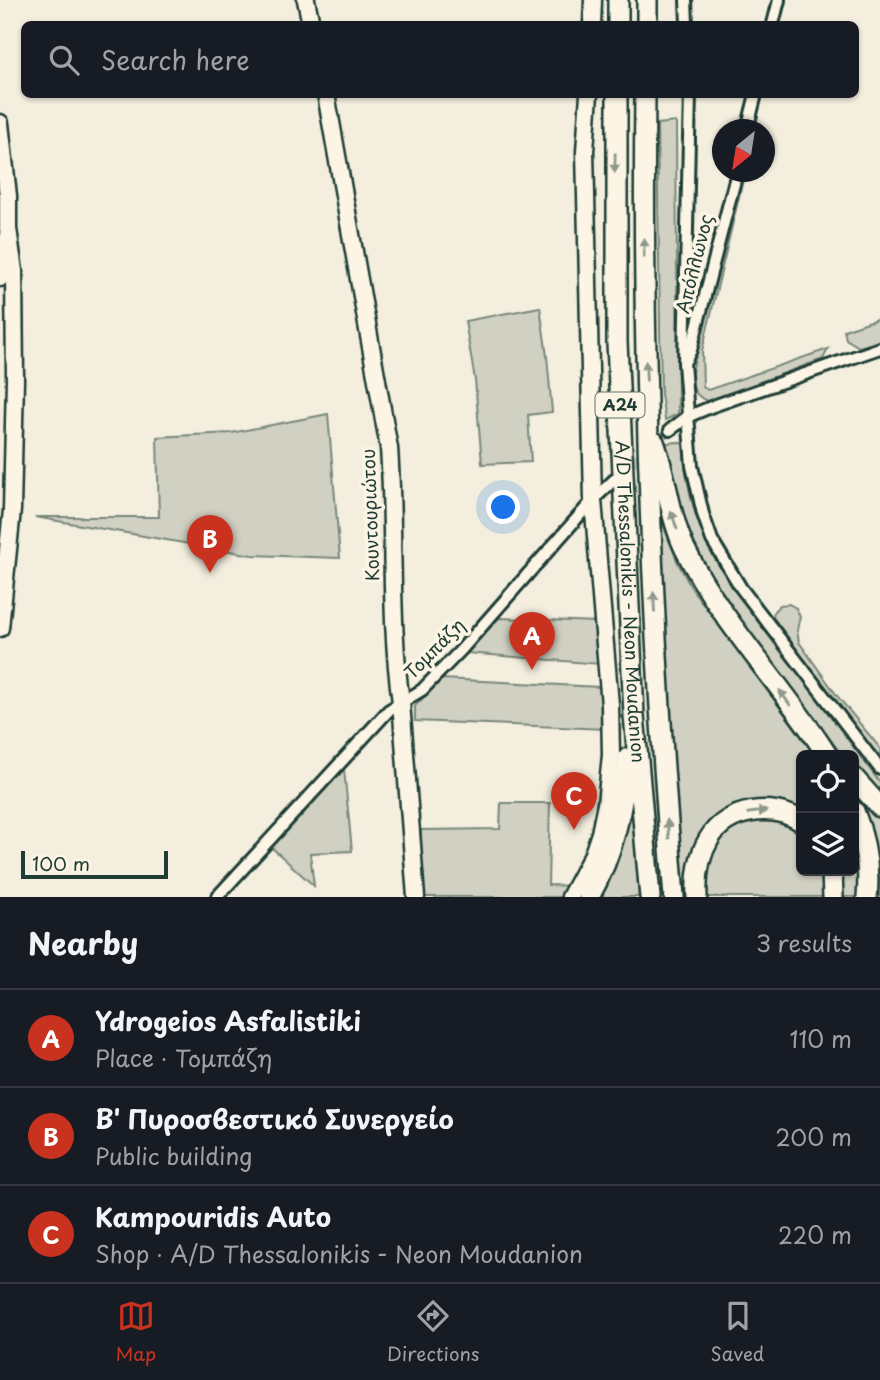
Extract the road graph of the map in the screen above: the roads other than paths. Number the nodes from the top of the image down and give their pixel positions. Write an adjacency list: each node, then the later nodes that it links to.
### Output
1 (306, 0): 7 (street)
2 (593, 0): 8 (street)
3 (618, 0): 9 (highway)
4 (647, 0): 10 (highway)
5 (686, 0): 11 (street)
6 (779, 0): 12 (street)
7 (310, 21)
8 (592, 21)
9 (618, 21)
10 (647, 21)
11 (687, 21)
12 (774, 21)
13 (327, 98): 33 (street, Κουντουριώτου)
14 (589, 98): 31 (street)
15 (617, 98): 34 (highway, A/D Thessalonikis - Neon Moudanion / Α24, one-way to 34)
16 (645, 98): 27 (highway, A/D Thessalonikis - Neon Moudanion / Α24, one-way to 16)
17 (690, 98): 25 (street)
18 (755, 98): 19 (street)
19 (750, 119)
20 (0, 123): 22 (street)
21 (734, 182): 25 (street, Απόλλωνος)
22 (8, 229): 23 (street); 30 (street)
23 (0, 278)
24 (880, 348): 26 (street)
25 (684, 363): 26 (street)
26 (687, 417): 28 (street); 36 (street)
27 (648, 425): 35 (highway, Α24, one-way to 27); 47 (highway, A/D Thessalonikis - Neon Moudanion, one-way to 27)
28 (670, 430)
29 (614, 480): 31 (street, Τομπάζη)
30 (4, 499): 32 (street)
31 (593, 500): 33 (street, Τομπάζη); 44 (street)
32 (0, 628)
33 (401, 702): 42 (street, Τομπάζη); 43 (street, Κουντουριώτου)
34 (634, 715): 45 (highway, Α24); 46 (highway, A/D Thessalonikis - Neon Moudanion)
35 (824, 750)
36 (880, 769)
37 (859, 784): 38 (highway)
38 (880, 807)
39 (855, 813): 50 (highway)
40 (796, 819): 48 (highway, one-way to 40)
41 (834, 876): 49 (highway)
42 (217, 897)
43 (416, 897)
44 (570, 897)
45 (589, 897)
46 (650, 897)
47 (674, 897)
48 (697, 897)
49 (833, 897)
50 (867, 897)

